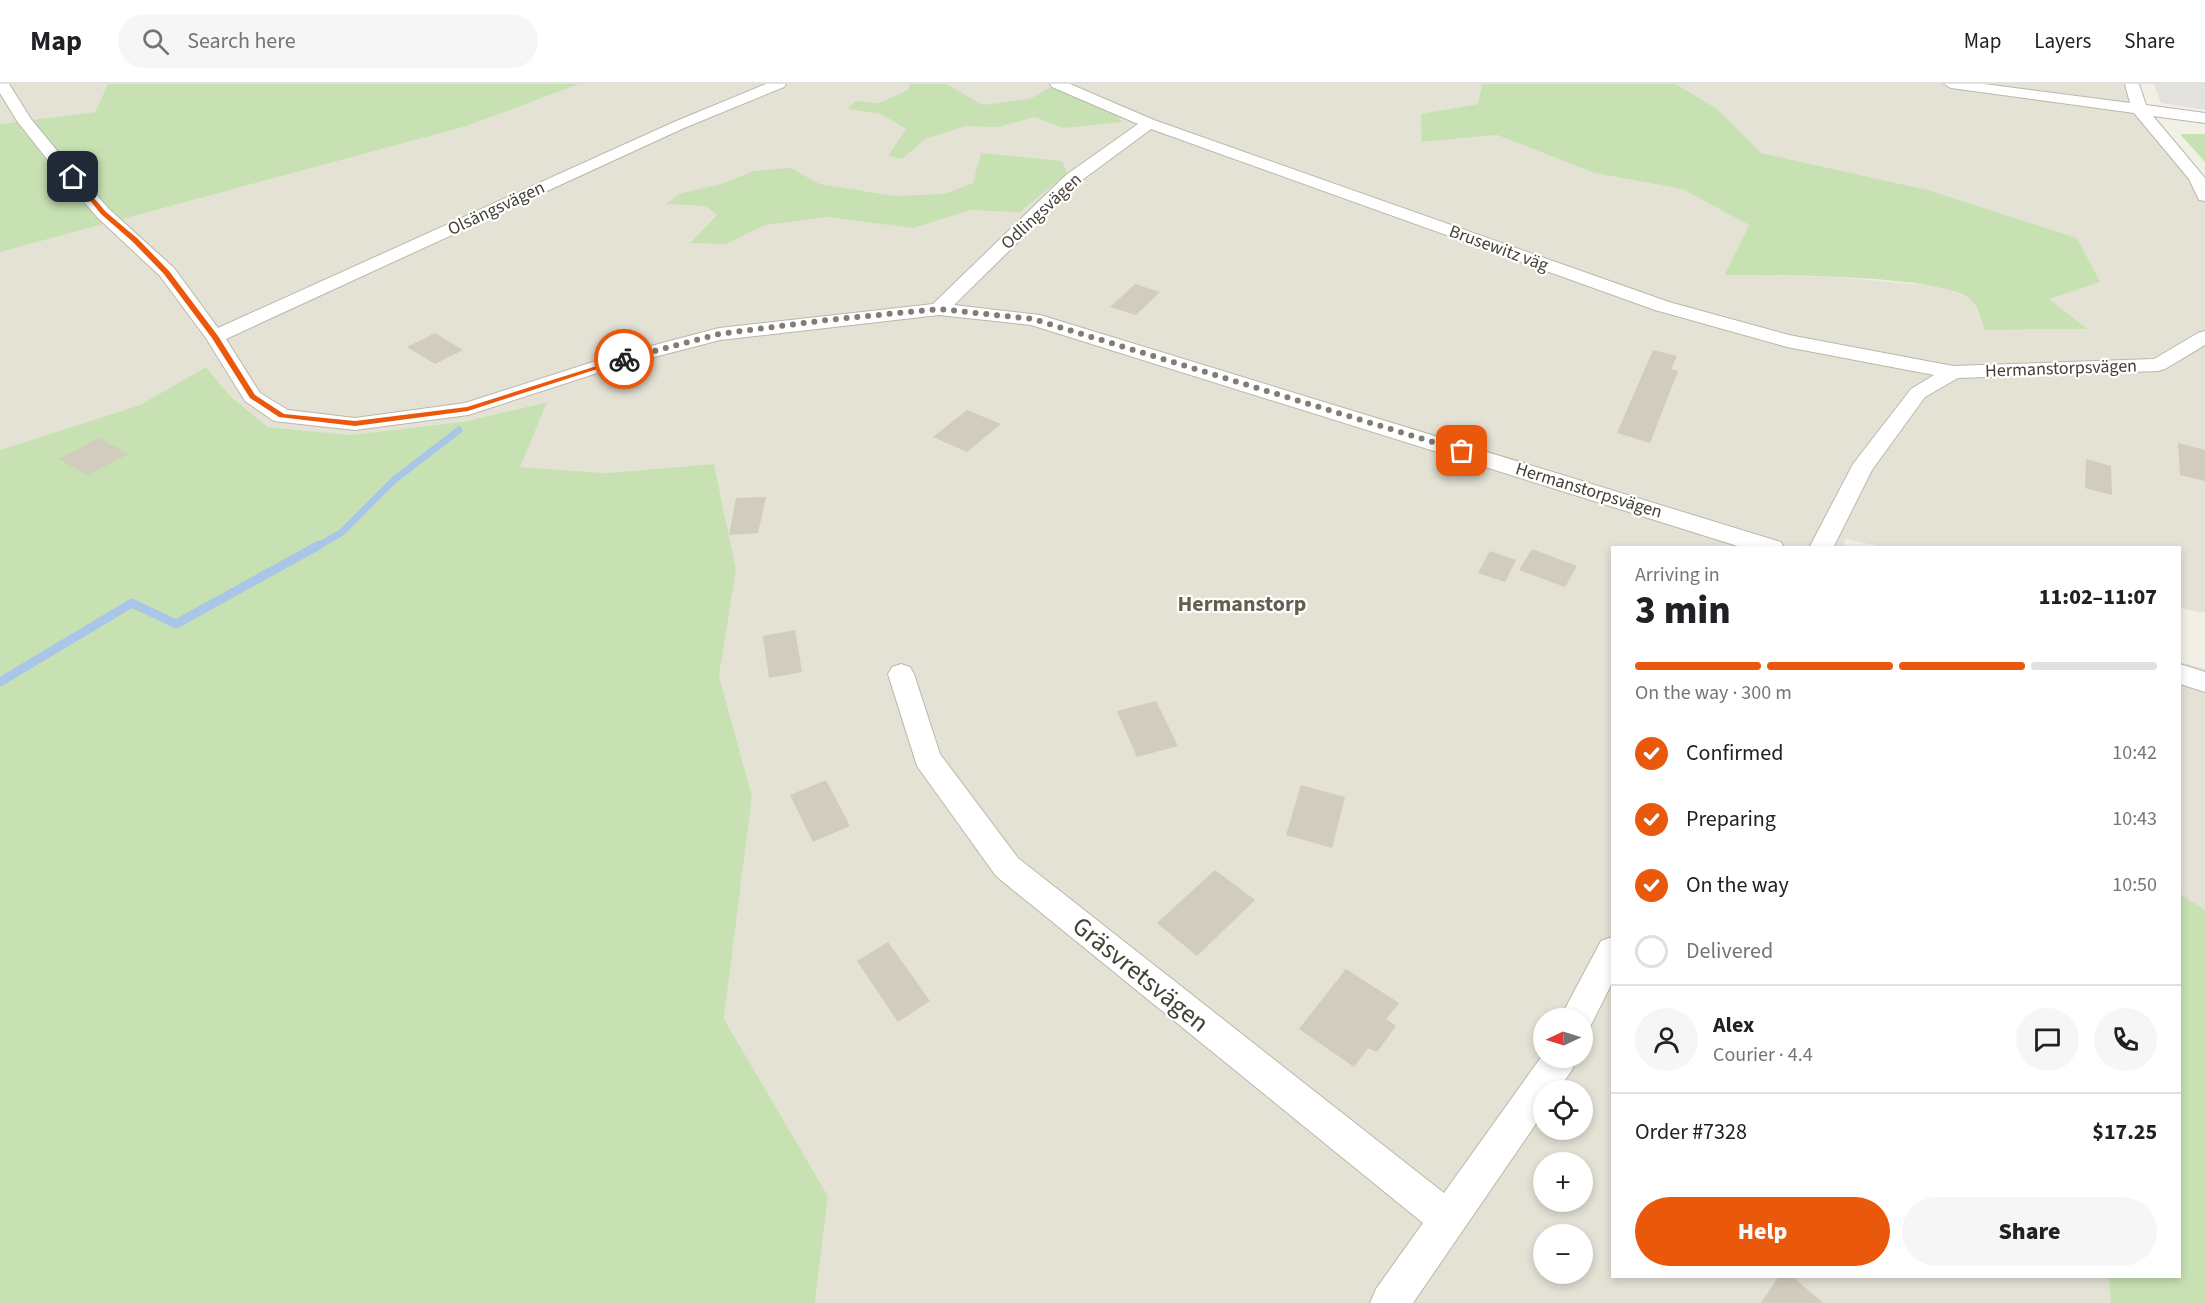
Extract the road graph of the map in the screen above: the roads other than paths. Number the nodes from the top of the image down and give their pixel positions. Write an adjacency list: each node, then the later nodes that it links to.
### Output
1 (2, 84): 12 (street, Hermanstorpsvägen)
2 (779, 84): 12 (street, Olsängsvägen)
3 (1057, 84): 8 (street, Brusewitz väg)
4 (1951, 84): 6 (street)
5 (2132, 84): 6 (street)
6 (2139, 109): 7 (street); 9 (street)
7 (2205, 118)
8 (1149, 123): 10 (street, Odlingsvägen); 13 (street, Brusewitz väg)
9 (2205, 196)
10 (939, 309): 12 (street, Hermanstorpsvägen); 14 (street, Hermanstorpsvägen)
11 (2205, 337): 13 (street, Hermanstorpsvägen)
12 (215, 338)
13 (1953, 372): 15 (street, Hermanstorpsvägen)
14 (1766, 546)
15 (1822, 546)
16 (901, 674): 22 (street, Gräsvretsvägen)
17 (2181, 674): 18 (street)
18 (2205, 682)
19 (1611, 953): 20 (street)
20 (1582, 1008)
21 (1553, 1068): 22 (street)
22 (1449, 1220): 23 (street)
23 (1390, 1303)

